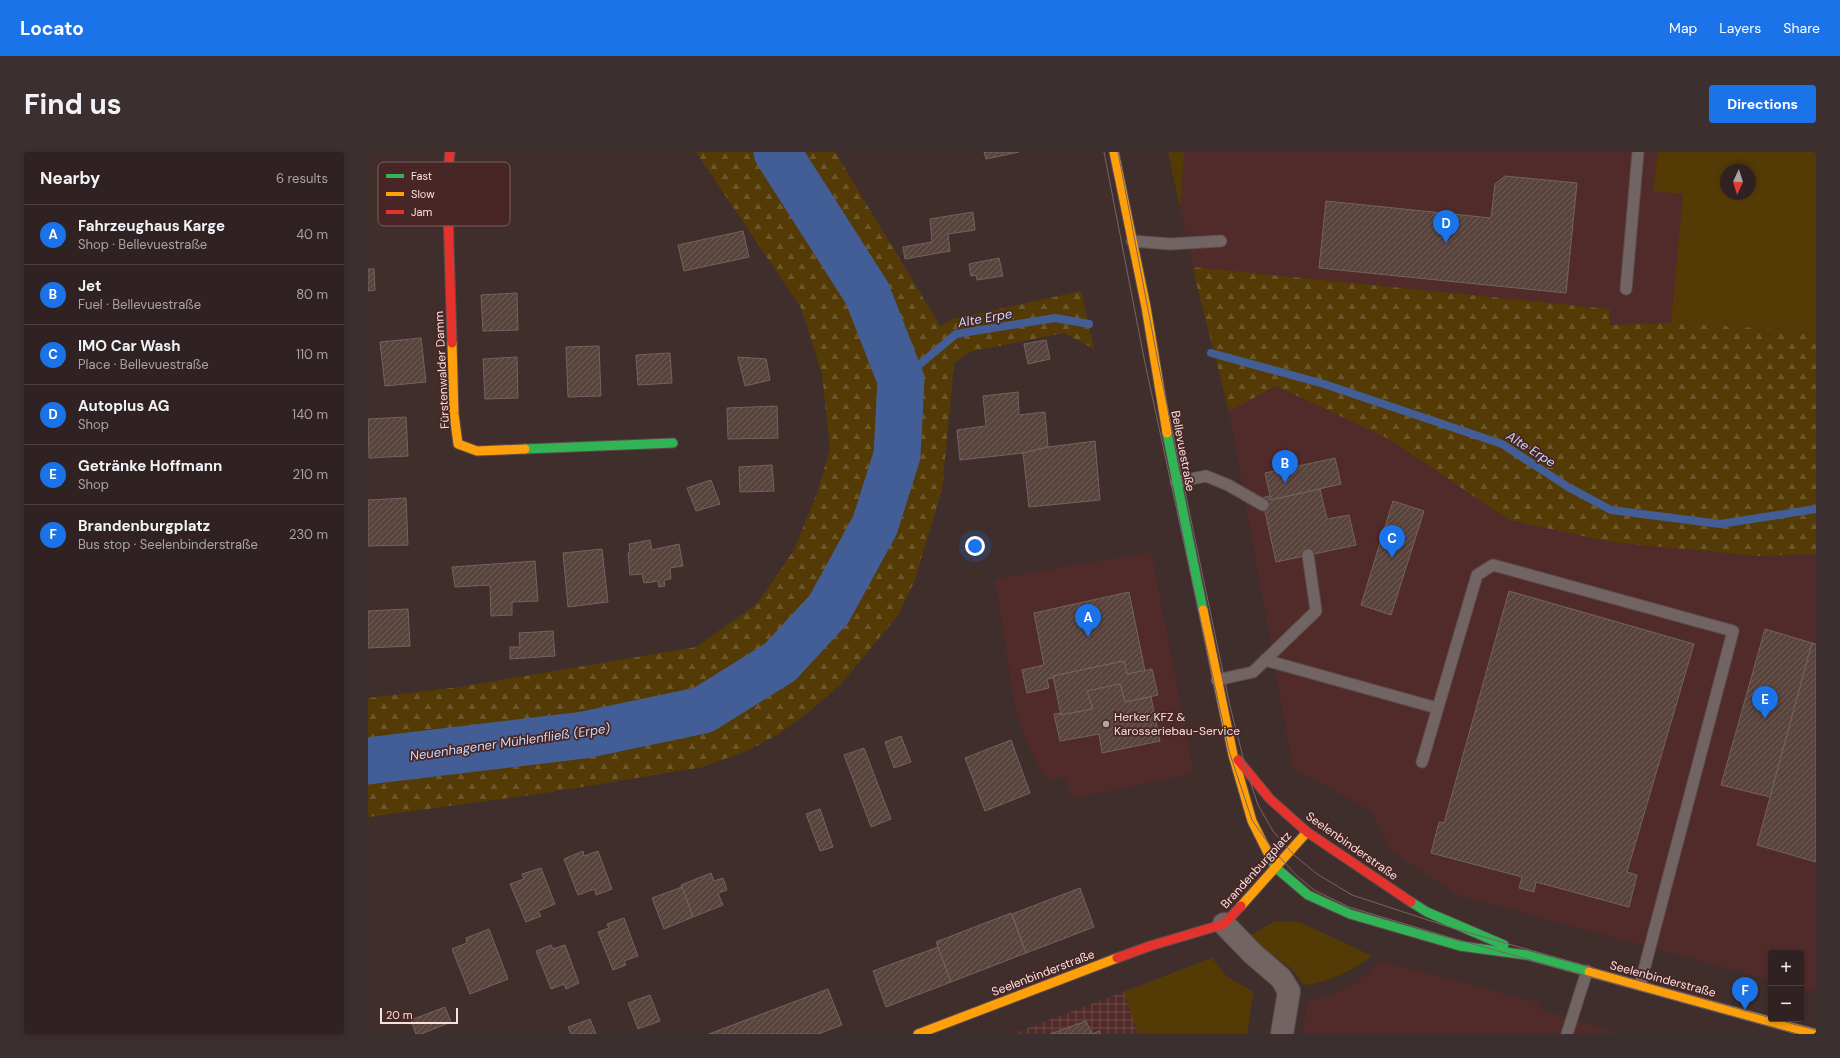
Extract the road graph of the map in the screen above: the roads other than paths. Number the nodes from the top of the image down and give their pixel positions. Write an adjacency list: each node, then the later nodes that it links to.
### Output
1 (450, 152): 4 (street, Fürstenwalder Damm)
2 (1114, 152): 6 (street, Bellevuestraße)
3 (1638, 152): 8 (lane)
4 (449, 162)
5 (449, 226): 9 (street, Fürstenwalder Damm)
6 (1132, 241): 7 (lane); 10 (street, Bellevuestraße)
7 (1221, 241)
8 (1626, 290)
9 (673, 443)
10 (1176, 482): 11 (lane); 14 (street, Bellevuestraße)
11 (1264, 506)
12 (1308, 555): 13 (lane)
13 (1265, 660): 14 (lane); 15 (lane)
14 (1217, 680): 16 (street, Bellevuestraße)
15 (1437, 708): 17 (lane); 23 (lane)
16 (1233, 755): 18 (street, Seelenbinderstraße); 19 (street, Seelenbinderstraße)
17 (1422, 762)
18 (1307, 832): 19 (street, Brandenburgplatz); 21 (street, Seelenbinderstraße)
19 (1275, 866): 20 (street, Brandenburgplatz); 21 (street, Seelenbinderstraße)
20 (1224, 924): 24 (street, Seelenbinderstraße); 25 (street)
21 (1527, 955): 22 (street, Seelenbinderstraße)
22 (1587, 971): 23 (street, Seelenbinderstraße); 26 (lane)
23 (1640, 985): 27 (street, Seelenbinderstraße)
24 (918, 1034)
25 (1282, 1034)
26 (1567, 1034)
27 (1816, 1034)

